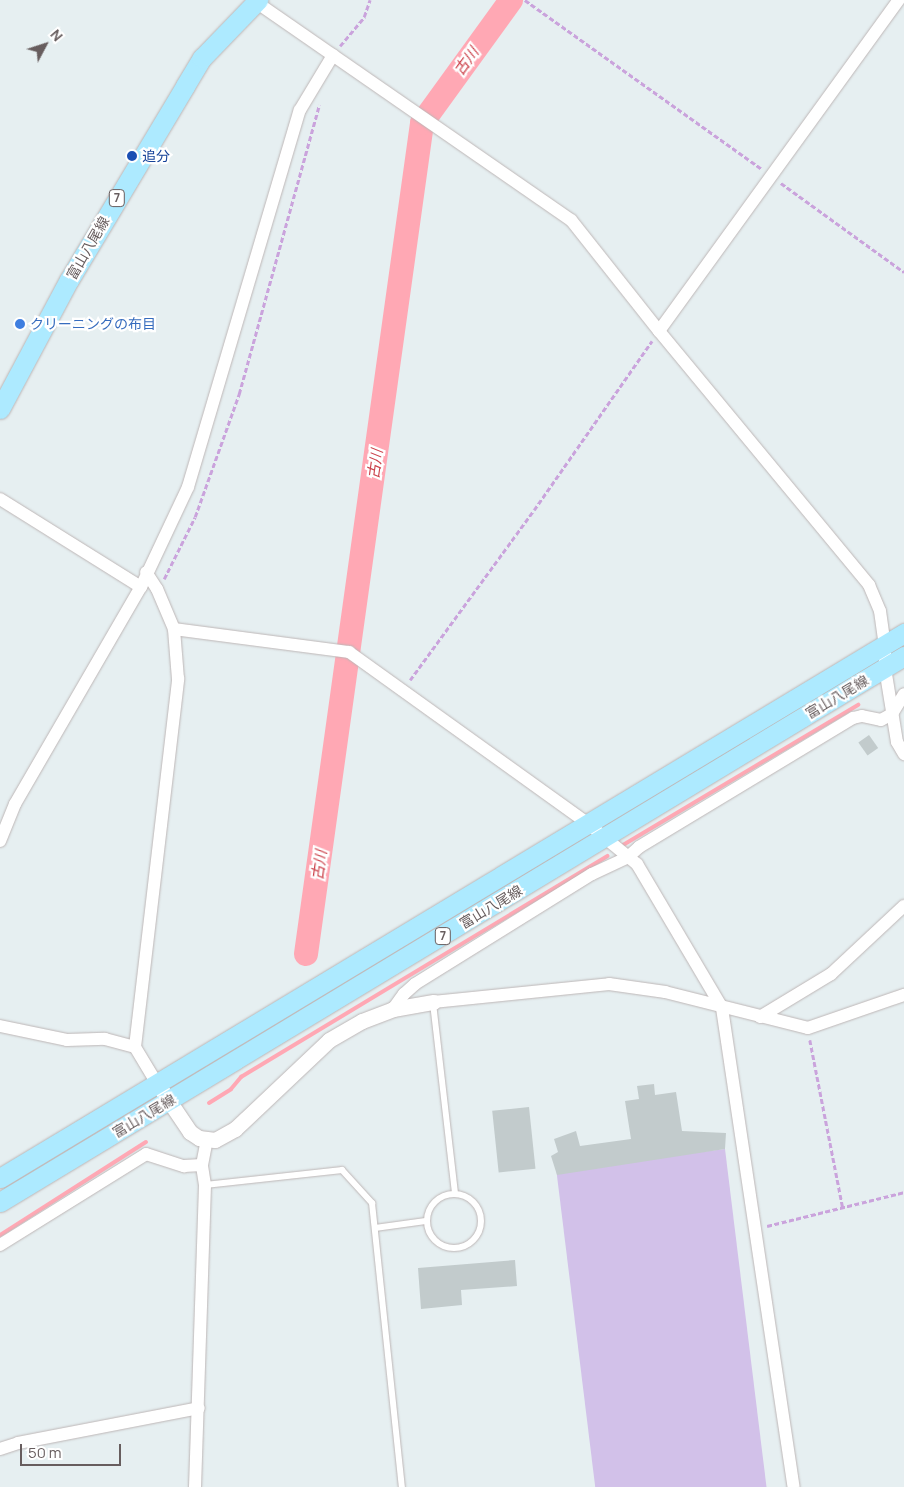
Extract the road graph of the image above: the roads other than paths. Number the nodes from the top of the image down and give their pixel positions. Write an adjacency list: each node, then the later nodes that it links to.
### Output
1 (899, 0): 4 (street)
2 (257, 1): 3 (street); 5 (main road, 富山八尾線 / 7)
3 (333, 54): 4 (street); 7 (street)
4 (659, 331): 11 (street)
5 (0, 409)
6 (0, 499): 8 (street)
7 (146, 572): 8 (street); 9 (street)
8 (141, 587): 19 (street)
9 (174, 628): 17 (street); 28 (street)
10 (904, 633): 11 (main road, 富山八尾線 / 7)
11 (885, 645): 13 (street); 17 (main road, 富山八尾線 / 7)
12 (904, 656): 13 (main road, 富山八尾線 / 7)
13 (885, 668): 15 (street); 18 (main road, 富山八尾線 / 7)
14 (904, 694): 15 (street)
15 (892, 714): 16 (street); 20 (street)
16 (904, 754)
17 (587, 823): 18 (street); 29 (main road, 富山八尾線 / 7)
18 (604, 839): 20 (street); 30 (main road, 富山八尾線 / 7)
19 (0, 841)
20 (628, 857): 24 (street); 25 (street)
21 (904, 906): 26 (street)
22 (904, 995): 26 (street)
23 (433, 1002): 24 (street); 25 (street); 35 (lane)
24 (722, 1008): 26 (street); 44 (street)
25 (393, 1009): 31 (street)
26 (760, 1016)
27 (0, 1026): 28 (street)
28 (135, 1047): 29 (street)
29 (156, 1082): 30 (street); 33 (main road, 富山八尾線 / 7)
30 (169, 1101): 31 (street); 36 (main road, 富山八尾線 / 7)
31 (207, 1140): 32 (street)
32 (202, 1165): 34 (street); 39 (street)
33 (0, 1178)
34 (204, 1185): 38 (lane); 40 (street)
35 (455, 1193): 37 (lane); 37 (lane)
36 (0, 1202)
37 (426, 1221): 38 (lane)
38 (375, 1228): 43 (lane)
39 (0, 1245)
40 (199, 1408): 41 (street); 42 (street)
41 (0, 1449)
42 (195, 1487)
43 (402, 1487)
44 (794, 1487)

